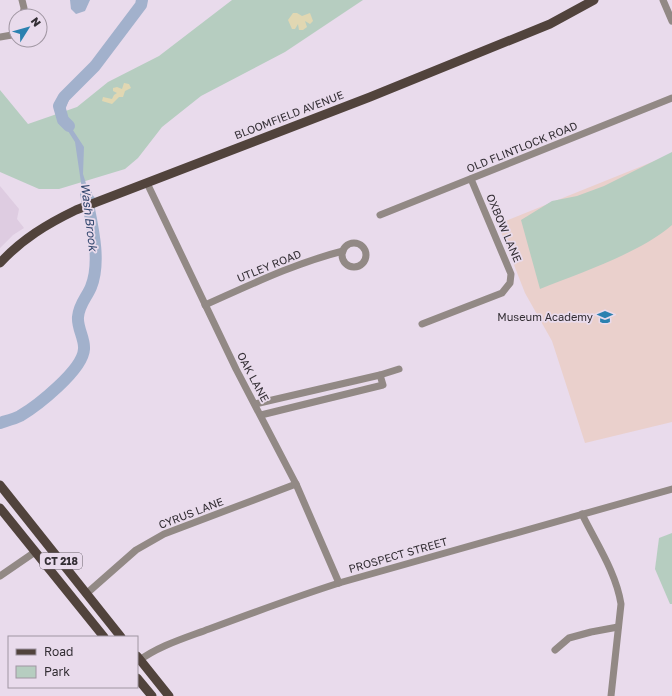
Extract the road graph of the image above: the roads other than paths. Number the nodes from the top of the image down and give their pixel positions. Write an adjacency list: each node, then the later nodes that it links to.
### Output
1 (594, 0): 6 (main road, BLOOMFIELD AVENUE)
2 (663, 0): 3 (street)
3 (672, 21)
4 (672, 98): 5 (street, OLD FLINTLOCK ROAD)
5 (471, 179): 7 (street, OLD FLINTLOCK ROAD); 11 (street, OXBOW LANE)
6 (148, 183): 9 (main road, BLOOMFIELD AVENUE); 10 (street, OAK LANE)
7 (380, 215)
8 (343, 251): 10 (street, UTLEY ROAD)
9 (0, 263)
10 (205, 305): 14 (street, OAK LANE)
11 (422, 324)
12 (399, 369): 13 (street)
13 (380, 375): 14 (street); 15 (street)
14 (255, 404): 15 (street, OAK LANE)
15 (261, 416): 17 (street, OAK LANE)
16 (0, 484): 24 (main road, CT 218)
17 (296, 484): 23 (street, OAK LANE); 24 (street, CYRUS LANE)
18 (672, 489): 20 (street, PROSPECT STREET)
19 (0, 508): 21 (main road, CT 218)
20 (582, 514): 23 (street, PROSPECT STREET); 25 (street)
21 (35, 552): 22 (street); 26 (main road, CT 218)
22 (0, 576)
23 (339, 583): 29 (street, PROSPECT STREET)
24 (86, 594): 27 (main road, CT 218)
25 (618, 627): 28 (street); 33 (street)
26 (103, 636)
27 (120, 636)
28 (555, 650)
29 (138, 659): 32 (main road)
30 (138, 679): 31 (main road)
31 (152, 696)
32 (170, 696)
33 (611, 696)

